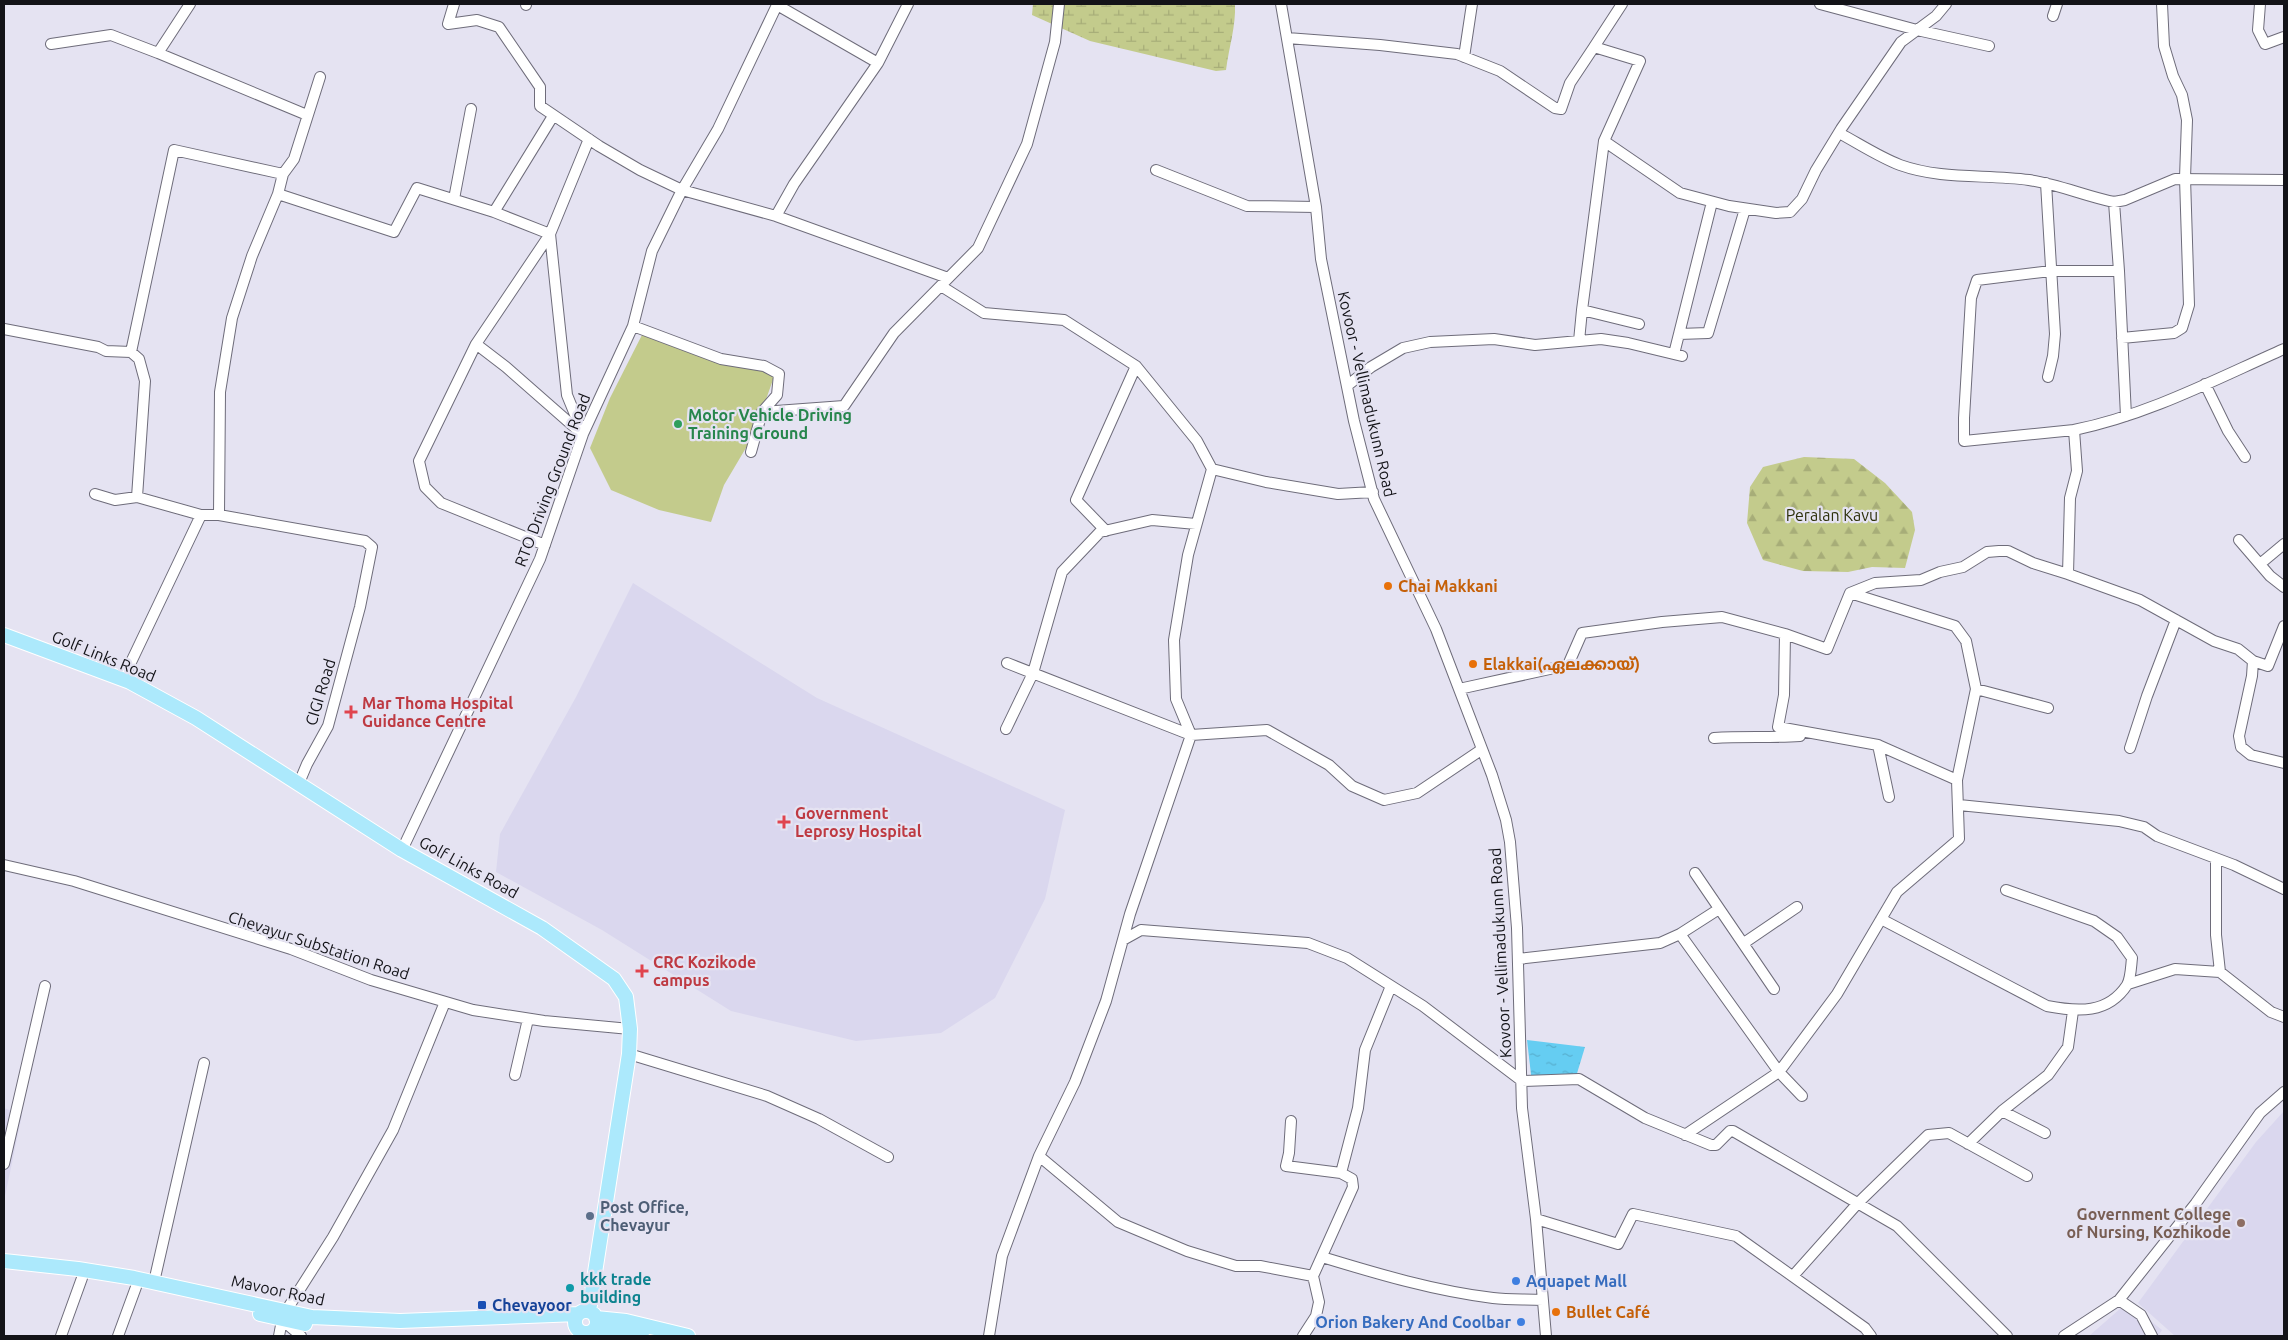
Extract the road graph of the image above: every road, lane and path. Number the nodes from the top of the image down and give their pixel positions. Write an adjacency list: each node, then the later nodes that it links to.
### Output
1 (190, 4): 21 (street)
2 (454, 4): 27 (street)
3 (908, 4): 23 (street)
4 (1059, 4): 48 (street)
5 (1281, 4): 17 (street, Kovoor - Vellimadukunn Road)
6 (1472, 4): 22 (street)
7 (1622, 4): 20 (street)
8 (1820, 4): 15 (street)
9 (1946, 4): 15 (street)
10 (2057, 4): 14 (street)
11 (2162, 4): 33 (street)
12 (2260, 4): 16 (street)
13 (777, 5): 23 (street); 36 (street, RTO Driving Ground Road)
14 (2053, 16)
15 (1917, 30): 19 (street); 28 (street)
16 (2284, 37)
17 (1287, 38): 22 (street); 41 (street, Kovoor - Vellimadukunn Road)
18 (52, 44): 21 (street)
19 (1989, 46)
20 (1594, 47): 22 (street); 30 (street)
21 (158, 53): 26 (street)
22 (1464, 57)
23 (878, 63): 44 (street)
24 (320, 77): 26 (street)
25 (471, 109): 38 (street)
26 (307, 115): 32 (street)
27 (553, 116): 29 (street); 43 (street)
28 (1839, 133): 35 (street); 42 (street)
29 (588, 139): 36 (street); 45 (street)
30 (1604, 141): 39 (street); 49 (street)
31 (1156, 170): 41 (street)
32 (283, 174): 37 (street); 58 (street)
33 (2185, 178): 34 (street); 40 (street); 54 (street)
34 (2284, 180)
35 (2046, 183): 40 (street); 46 (street)
36 (682, 190): 44 (street); 51 (street, RTO Driving Ground Road)
37 (278, 194): 38 (street); 74 (street)
38 (454, 200): 43 (street)
39 (1712, 202): 42 (street); 53 (street)
40 (2114, 202): 47 (street)
41 (1316, 207): 62 (street, Kovoor - Vellimadukunn Road)
42 (1745, 209): 53 (street)
43 (494, 212): 45 (street)
44 (776, 216): 48 (street)
45 (550, 234): 56 (street); 66 (street)
46 (2052, 271): 47 (street); 60 (street); 65 (street)
47 (2119, 271): 54 (street)
48 (945, 282): 59 (street); 63 (street)
49 (1582, 310): 50 (street); 55 (street)
50 (1639, 324)
51 (633, 326): 63 (street); 66 (street, RTO Driving Ground Road)
52 (4, 329): 58 (street)
53 (1678, 334): 55 (street)
54 (2122, 338): 64 (street)
55 (1579, 341): 62 (street)
56 (476, 344): 66 (street); 79 (street)
57 (2284, 349): 61 (street)
58 (132, 352): 72 (street)
59 (1136, 366): 69 (street); 76 (street)
60 (2048, 377)
61 (2205, 384): 64 (street); 68 (street)
62 (1348, 385): 70 (street, Kovoor - Vellimadukunn Road)
63 (762, 412): 67 (street)
64 (2126, 416): 65 (street)
65 (2074, 430): 81 (street)
66 (583, 434): 79 (street, RTO Driving Ground Road)
67 (751, 452)
68 (2245, 457)
69 (1212, 469): 70 (street); 75 (street)
70 (1373, 492): 93 (street, Kovoor - Vellimadukunn Road)
71 (94, 494): 72 (street)
72 (137, 497): 73 (street)
73 (201, 515): 74 (street); 91 (street)
74 (220, 515): 104 (street, CIGI Road)
75 (1196, 524): 76 (street); 96 (street)
76 (1106, 531): 90 (street)
77 (2239, 540): 80 (street)
78 (2284, 544): 80 (street)
79 (545, 545): 107 (street, RTO Driving Ground Road)
80 (2260, 564): 82 (street)
81 (2068, 574): 83 (street); 84 (street)
82 (2284, 587)
83 (1850, 592): 86 (street); 92 (street)
84 (2176, 620): 88 (street); 100 (street)
85 (2284, 626): 88 (street)
86 (1785, 634): 93 (street); 97 (street)
87 (4, 635): 91 (main road, Golf Links Road)
88 (2253, 661): 102 (street)
89 (1008, 662): 90 (street)
90 (1033, 673): 95 (street); 96 (street)
91 (123, 679): 104 (main road, Golf Links Road)
92 (1976, 689): 94 (street); 103 (street)
93 (1459, 690): 101 (street, Kovoor - Vellimadukunn Road)
94 (2048, 708)
95 (1006, 729)
96 (1191, 735): 101 (street); 117 (street)
97 (1813, 735): 98 (street); 99 (street)
98 (1714, 738)
99 (1878, 745): 103 (street); 105 (street)
100 (2130, 748)
101 (1481, 750): 119 (street, Kovoor - Vellimadukunn Road)
102 (2284, 763)
103 (1958, 780): 106 (street)
104 (299, 783): 107 (main road, Golf Links Road)
105 (1889, 797)
106 (1959, 805): 108 (street); 115 (street)
107 (402, 850): 129 (main road, Golf Links Road)
108 (2216, 858): 111 (street); 120 (street)
109 (4, 866): 125 (street, Chevayur SubStation Road)
110 (1695, 872): 114 (street)
111 (2284, 889)
112 (2006, 890): 121 (street)
113 (1797, 907): 118 (street)
114 (1719, 909): 116 (street); 118 (street)
115 (1881, 919): 126 (street); 132 (street)
116 (1680, 934): 119 (street); 132 (street)
117 (1123, 940): 123 (street); 142 (street)
118 (1744, 943): 124 (street)
119 (1518, 958): 134 (street, Kovoor - Vellimadukunn Road)
120 (2220, 972): 121 (street); 127 (street)
121 (2128, 984): 126 (street)
122 (45, 986): 144 (street)
123 (1391, 986): 134 (street); 145 (street)
124 (1774, 990)
125 (445, 1002): 128 (street, Chevayur SubStation Road); 159 (street)
126 (2074, 1011): 137 (street)
127 (2284, 1017)
128 (528, 1018): 129 (street, Chevayur SubStation Road); 133 (street)
129 (630, 1029): 130 (main road, Golf Links Road)
130 (629, 1054): 143 (street); 160 (main road, Golf Links Road)
131 (204, 1063): 155 (street)
132 (1779, 1072): 136 (street); 140 (street)
133 (515, 1075)
134 (1522, 1081): 140 (street); 148 (street, Kovoor - Vellimadukunn Road)
135 (2284, 1092): 158 (street)
136 (1802, 1096)
137 (2002, 1111): 139 (street); 141 (street)
138 (1290, 1121): 145 (street)
139 (2045, 1133)
140 (1685, 1135): 147 (street)
141 (1968, 1144): 146 (street); 147 (street)
142 (1039, 1156): 152 (street); 167 (street)
143 (888, 1157)
144 (4, 1164)
145 (1341, 1173): 149 (street)
146 (2027, 1176)
147 (1858, 1202): 153 (street); 171 (street)
148 (1536, 1220): 153 (street); 157 (street, Kovoor - Vellimadukunn Road)
149 (1322, 1257): 152 (street); 157 (street)
150 (4, 1261): 155 (main road, Mavoor Road)
151 (4, 1269): 154 (main road, Mavoor Road)
152 (1313, 1276): 168 (street)
153 (1793, 1276): 170 (street)
154 (82, 1278): 156 (main road, Mavoor Road); 161 (street)
155 (154, 1282): 159 (main road, Mavoor Road)
156 (136, 1287): 159 (main road, Mavoor Road); 162 (street)
157 (1543, 1300): 169 (street, Kovoor - Vellimadukunn Road)
158 (2120, 1300): 172 (street); 173 (street)
159 (284, 1316): 160 (main road, Mavoor Road); 163 (street); 164 (street)
160 (586, 1323): 165 (main road); 166 (main road)
161 (61, 1336)
162 (118, 1336)
163 (279, 1336)
164 (301, 1336)
165 (642, 1336)
166 (688, 1336)
167 (989, 1336)
168 (1303, 1336)
169 (1546, 1336)
170 (1871, 1336)
171 (2007, 1336)
172 (2064, 1336)
173 (2152, 1336)

